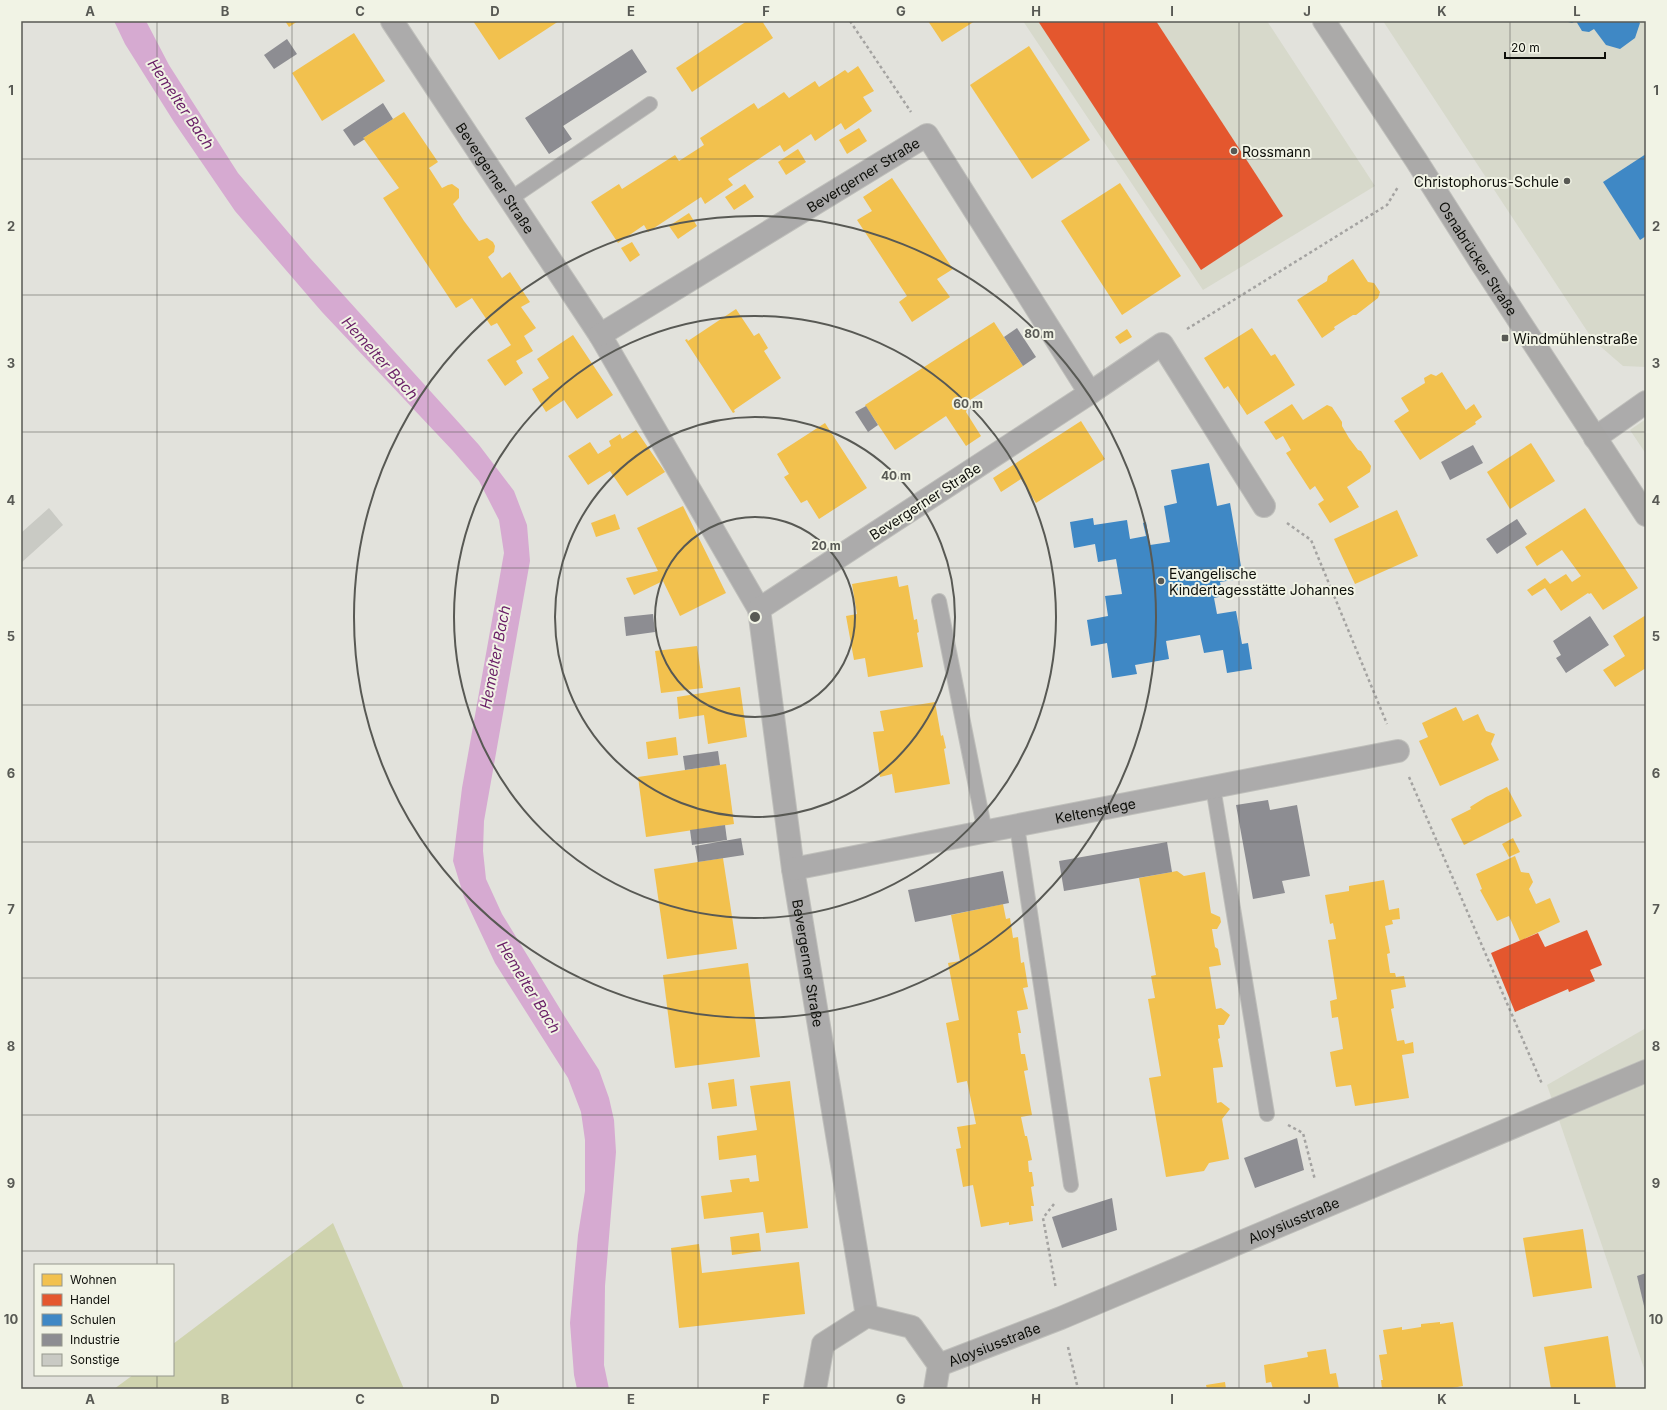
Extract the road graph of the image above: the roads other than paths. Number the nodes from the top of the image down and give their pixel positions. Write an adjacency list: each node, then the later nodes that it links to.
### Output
1 (392, 21): 4 (street, Bevergerner Straße)
2 (1324, 21): 8 (street, Osnabrücker Straße)
3 (650, 104): 4 (lane)
4 (510, 199): 5 (street, Bevergerner Straße)
5 (600, 335): 6 (street, Bevergerner Straße); 12 (street, Bevergerner Straße)
6 (1090, 393): 9 (street, Bevergerner Straße); 12 (street, Bevergerner Straße)
7 (1646, 402): 8 (street)
8 (1596, 438): 10 (street, Osnabrücker Straße)
9 (1264, 506)
10 (1646, 516)
11 (939, 601): 16 (lane)
12 (759, 609): 17 (street, Bevergerner Straße)
13 (1398, 751): 14 (street, Keltenstiege)
14 (1213, 787): 15 (street, Keltenstiege); 19 (lane)
15 (1017, 826): 16 (street, Keltenstiege); 20 (lane)
16 (984, 832): 17 (street, Keltenstiege)
17 (793, 869): 21 (street, Bevergerner Straße)
18 (1646, 1070): 22 (street, Aloysiusstraße)
19 (1267, 1114)
20 (1070, 1185)
21 (867, 1316): 22 (street); 23 (street)
22 (939, 1365): 24 (street)
23 (815, 1389)
24 (935, 1389)

